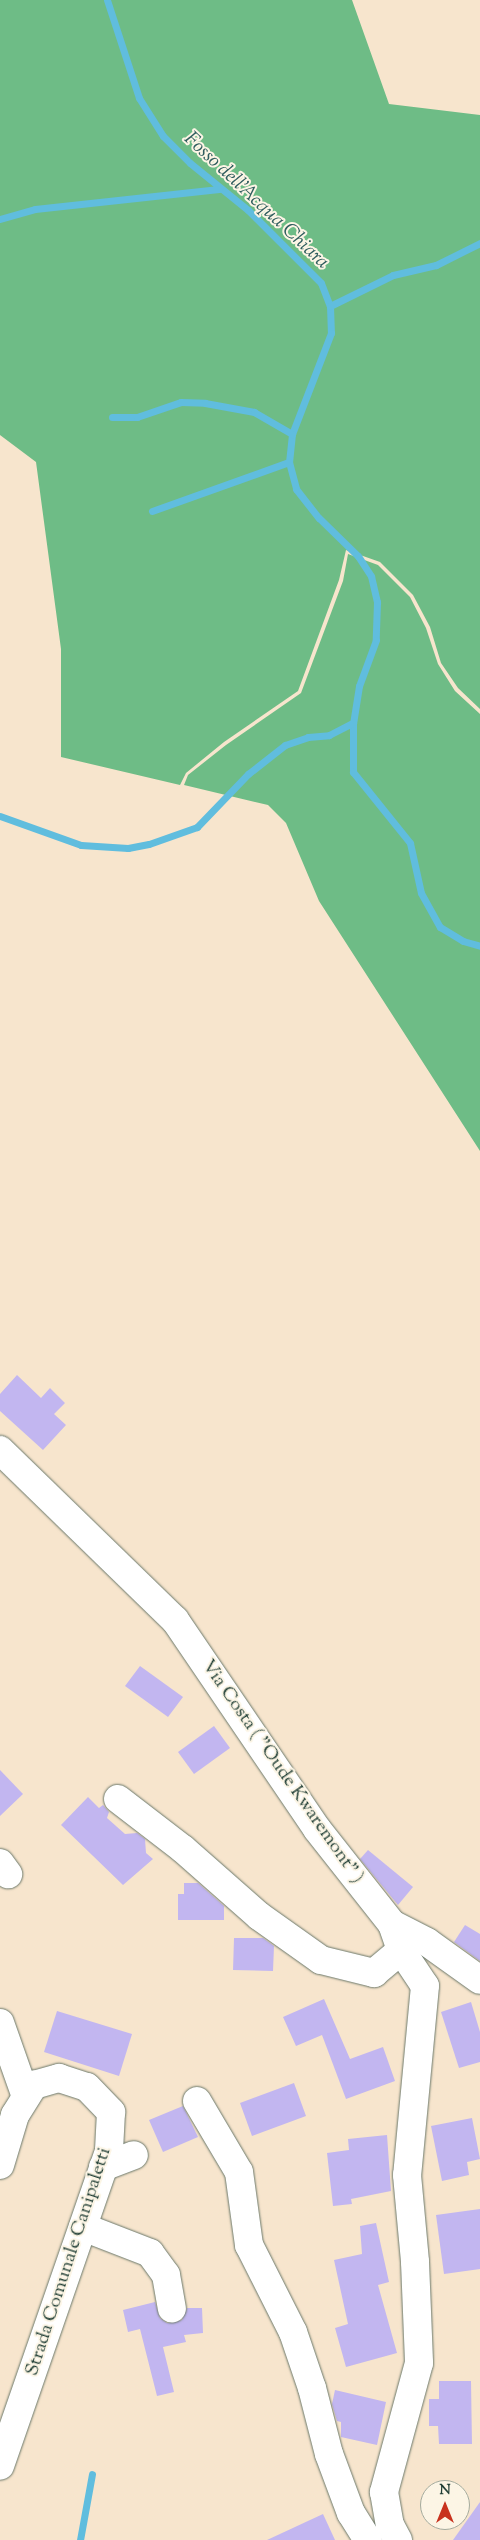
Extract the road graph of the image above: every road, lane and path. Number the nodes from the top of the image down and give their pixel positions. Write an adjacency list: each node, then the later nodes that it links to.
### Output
1 (0, 1450): 3 (street, Via Costa ( "Oude Kwaremont" ))
2 (118, 1799): 4 (street)
3 (392, 1924): 4 (street, Via Costa ( "Oude Kwaremont" )); 5 (street)
4 (401, 1950): 16 (street, Via Costa ( "Oude Kwaremont" ))
5 (480, 1980)
6 (0, 2023): 7 (street)
7 (26, 2098): 10 (street, Strada Comunale Canipaletti); 11 (street, Strada Comunale Canipaletti)
8 (197, 2101): 15 (street)
9 (134, 2155): 11 (street)
10 (0, 2165)
11 (103, 2167): 12 (street, Strada Comunale Canipaletti)
12 (83, 2227): 13 (street); 14 (street, Strada Comunale Canipaletti)
13 (172, 2308)
14 (0, 2466)
15 (368, 2540)
16 (398, 2540)

